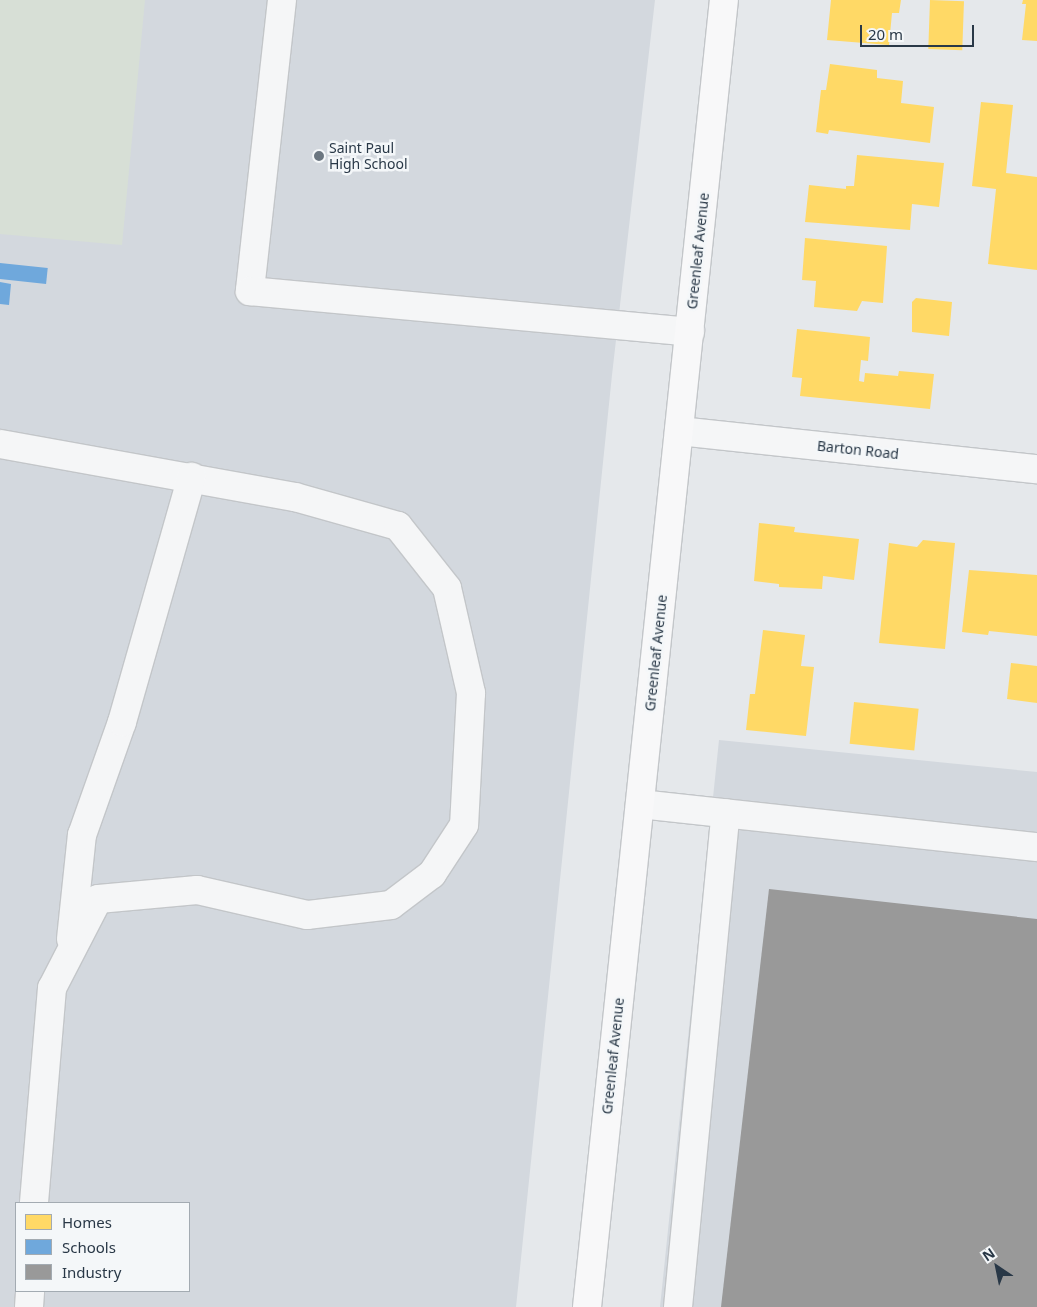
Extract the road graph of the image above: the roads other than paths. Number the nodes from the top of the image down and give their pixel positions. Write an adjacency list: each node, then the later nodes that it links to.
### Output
1 (282, 0): 3 (street)
2 (724, 0): 3 (main road, Greenleaf Avenue)
3 (690, 332): 4 (main road, Greenleaf Avenue)
4 (679, 431): 6 (street, Barton Road); 8 (main road, Greenleaf Avenue)
5 (0, 444): 7 (street)
6 (1037, 469)
7 (192, 477): 11 (street); 11 (street)
8 (640, 804): 9 (street); 15 (main road, Greenleaf Avenue)
9 (726, 813): 10 (street); 16 (street)
10 (1037, 846)
11 (69, 955): 12 (street)
12 (34, 1202)
13 (30, 1292): 14 (street)
14 (29, 1307)
15 (587, 1307)
16 (678, 1307)

